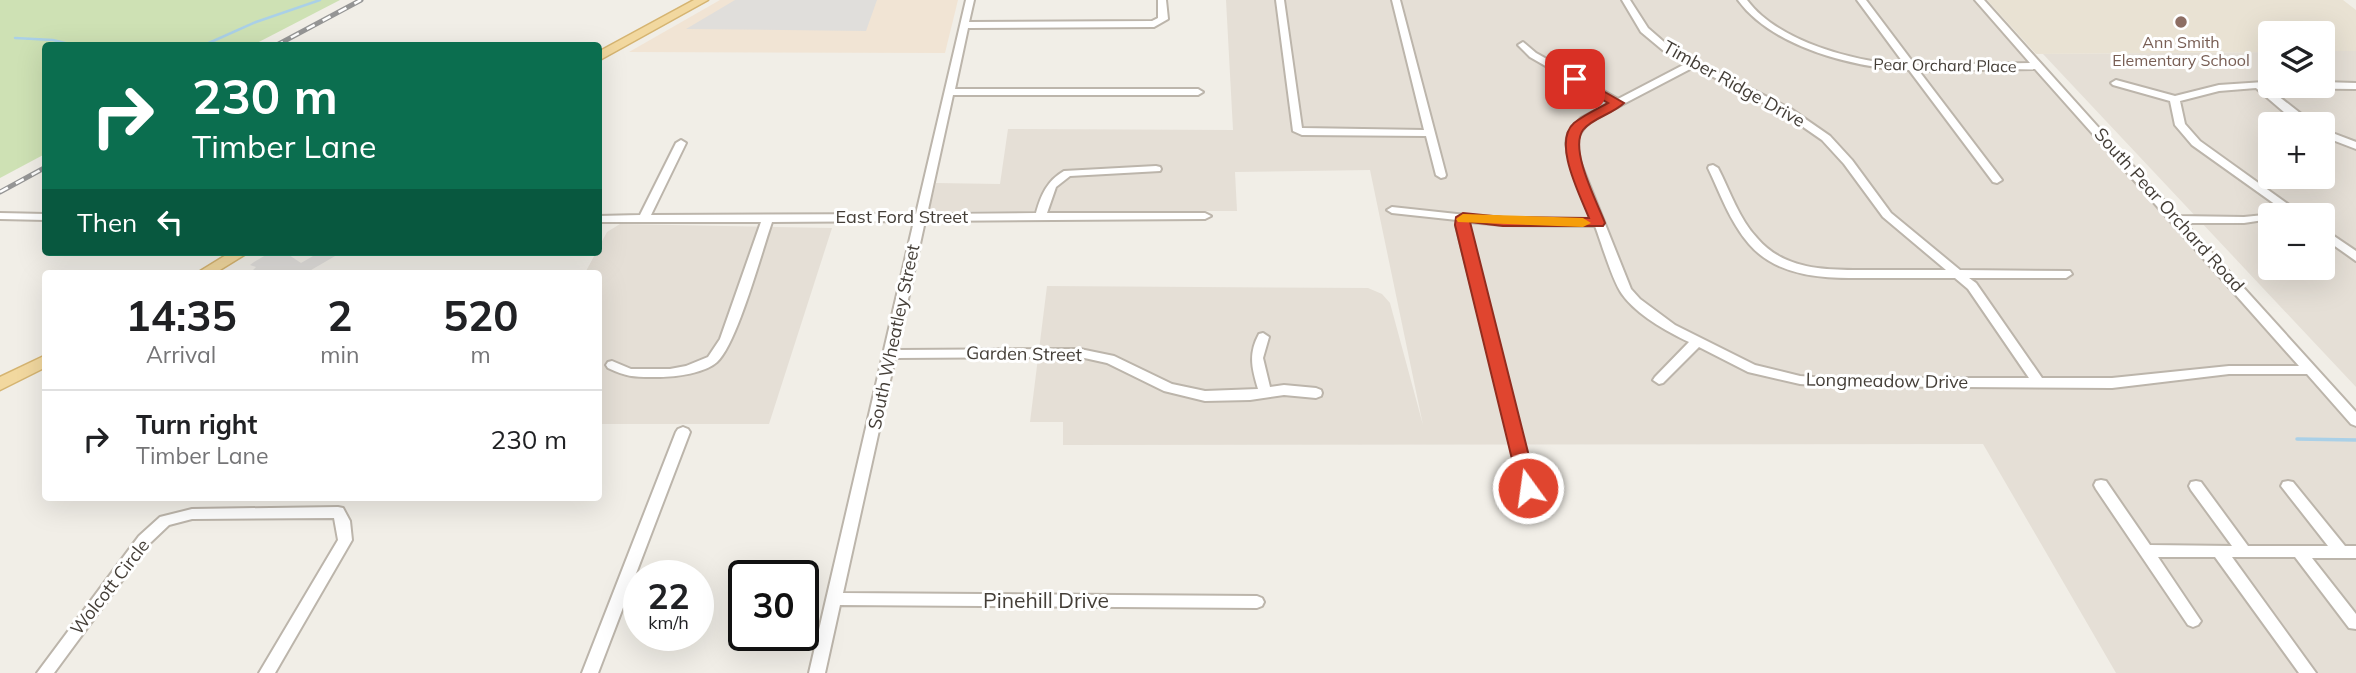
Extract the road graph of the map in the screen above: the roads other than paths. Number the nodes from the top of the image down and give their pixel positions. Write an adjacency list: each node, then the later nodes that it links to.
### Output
1 (702, 0): 12 (main road)
2 (970, 0): 10 (street, South Wheatley Street)
3 (1162, 0): 10 (street)
4 (1280, 0): 26 (street)
5 (1396, 0): 26 (street)
6 (1626, 0): 13 (street, Timber Ridge Drive)
7 (1742, 0): 14 (street, Pear Orchard Place)
8 (1861, 0): 14 (street)
9 (1979, 0): 15 (street, South Pear Orchard Road)
10 (964, 25): 20 (street, South Wheatley Street)
11 (1524, 45): 24 (street)
12 (602, 55)
13 (1693, 64): 24 (street, Longmeadow Drive); 52 (street, Timber Ridge Drive)
14 (1910, 66): 15 (street, Pear Orchard Place); 33 (street)
15 (2039, 66): 46 (street, South Pear Orchard Road)
16 (2116, 83): 23 (street)
17 (2258, 86): 23 (street)
18 (2335, 86): 19 (street)
19 (2356, 86)
20 (948, 92): 21 (street); 39 (street, South Wheatley Street)
21 (1198, 92)
22 (2274, 98): 25 (street)
23 (2175, 99): 34 (street)
24 (1617, 103): 47 (street, Longmeadow Drive)
25 (2290, 112)
26 (1431, 132): 32 (street)
27 (2335, 137): 29 (street)
28 (681, 143): 45 (street)
29 (2356, 146)
30 (1713, 168): 52 (street)
31 (1156, 169): 40 (street)
32 (1441, 174)
33 (1997, 180)
34 (2281, 203)
35 (1392, 210): 41 (street)
36 (0, 216): 38 (street)
37 (1205, 216): 40 (street, East Ford Street)
38 (42, 217)
39 (920, 217): 40 (street, East Ford Street); 42 (street, East Ford Street); 56 (street, South Wheatley Street)
40 (1041, 217)
41 (1463, 217): 47 (street); 70 (street)
42 (768, 218): 45 (street, East Ford Street); 58 (street)
43 (2258, 218): 46 (street)
44 (602, 219): 45 (street, East Ford Street)
45 (644, 219)
46 (2178, 219): 59 (street, South Pear Orchard Road)
47 (1598, 223): 55 (street, Longmeadow Drive)
48 (2335, 241): 50 (street)
49 (235, 256): 51 (main road)
50 (2356, 257)
51 (212, 270)
52 (1960, 274): 53 (street); 61 (street, Timber Ridge Drive)
53 (2066, 274)
54 (1262, 337): 63 (street)
55 (1696, 343): 60 (street); 61 (street, Longmeadow Drive)
56 (891, 354): 63 (street, Garden Street); 76 (street, South Wheatley Street)
57 (42, 362): 62 (main road)
58 (612, 365)
59 (2312, 370): 61 (street, Longmeadow Drive); 65 (street, South Pear Orchard Road)
60 (1659, 380)
61 (2039, 383)
62 (0, 384)
63 (1265, 393): 64 (street, Garden Street)
64 (1316, 393)
65 (2356, 421)
66 (682, 432): 82 (street)
67 (2102, 485): 71 (street)
68 (2196, 486): 73 (street)
69 (2288, 486): 75 (street)
70 (1528, 488)
71 (2146, 551): 72 (street); 78 (street)
72 (2219, 551): 73 (street); 84 (street)
73 (2244, 551): 74 (street)
74 (2299, 552): 75 (street); 79 (street)
75 (2349, 552)
76 (835, 599): 77 (street, Pinehill Drive); 83 (street, South Wheatley Street)
77 (1257, 602)
78 (2193, 621)
79 (2354, 623)
80 (45, 673): 81 (street, Wolcott Circle)
81 (267, 673)
82 (590, 673)
83 (817, 673)
84 (2308, 673)

